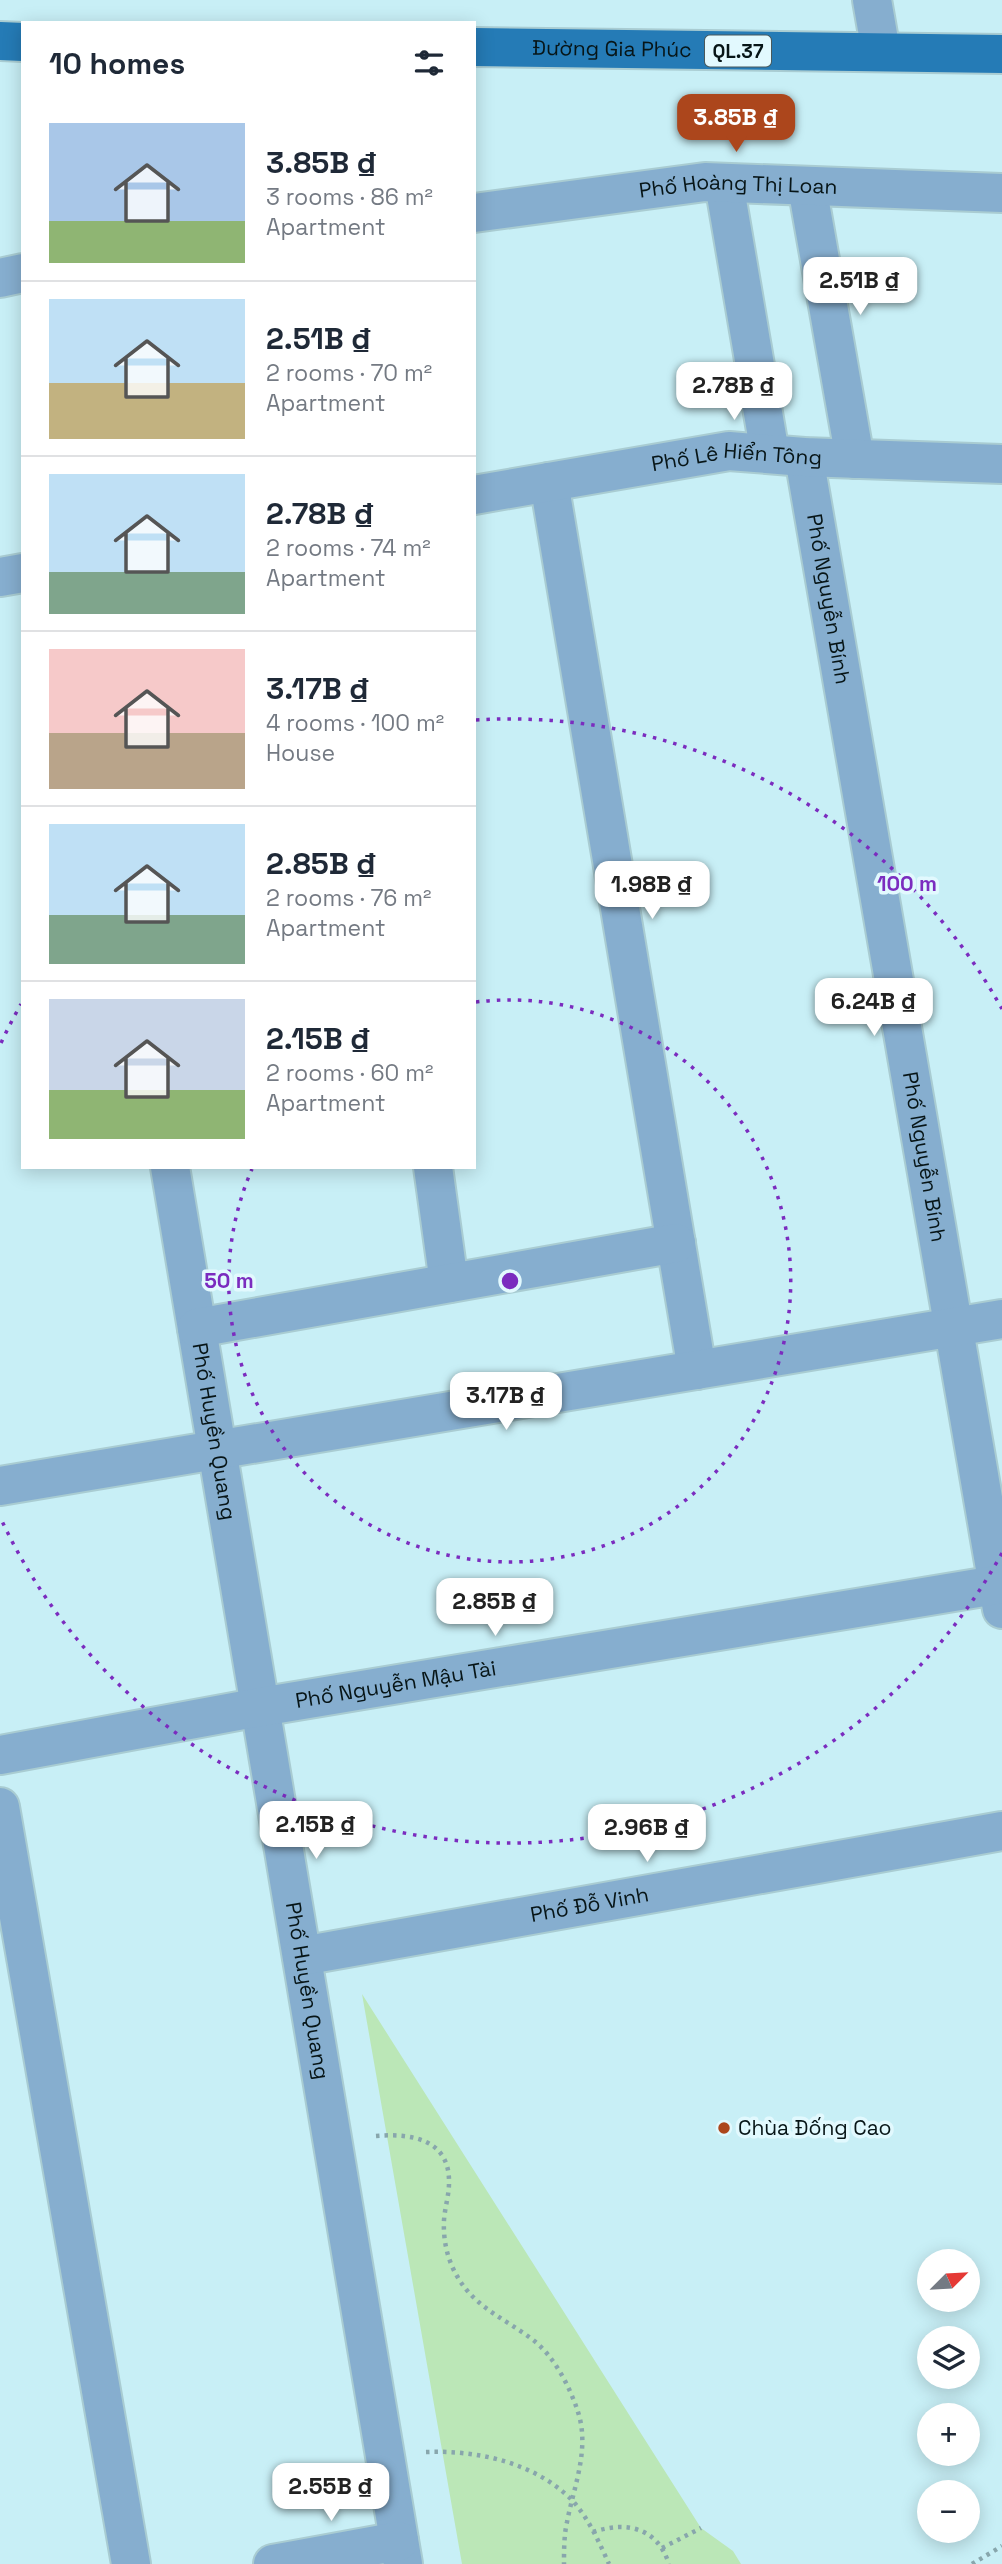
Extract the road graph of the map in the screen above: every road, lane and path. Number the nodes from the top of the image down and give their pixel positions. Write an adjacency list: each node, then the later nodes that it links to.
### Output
1 (872, 0): 5 (street)
2 (0, 41): 3 (main road)
3 (21, 42)
4 (476, 47): 5 (main road, Đường Gia Phúc / QL.37)
5 (881, 52): 6 (main road, Đường Gia Phúc / QL.37)
6 (1002, 54)
7 (724, 183): 8 (street, Phố Hoàng Thị Loan); 10 (street, Phố Hoàng Thị Loan); 11 (street, Phố Nguyễn Bính)
8 (807, 186): 9 (street, Phố Hoàng Thị Loan); 12 (street)
9 (1002, 193)
10 (476, 213)
11 (787, 456): 12 (street, Phố Lê Hiển Tông); 14 (street, Phố Lê Hiển Tông); 23 (street, Phố Nguyễn Bính)
12 (855, 459): 13 (street, Phố Lê Hiển Tông)
13 (1002, 464)
14 (549, 482): 15 (street, Phố Lê Hiển Tông); 20 (street)
15 (476, 495)
16 (21, 573): 17 (street)
17 (0, 577)
18 (170, 1169): 24 (street, Phố Huyền Quang)
19 (433, 1169): 21 (street)
20 (676, 1243): 21 (street); 25 (street)
21 (449, 1283): 24 (street)
22 (1002, 1319): 23 (street)
23 (955, 1326): 25 (street); 28 (street, Phố Nguyễn Bính)
24 (197, 1328): 26 (street, Phố Huyền Quang)
25 (697, 1370): 26 (street)
26 (218, 1449): 27 (street); 29 (street, Phố Huyền Quang)
27 (0, 1486)
28 (1001, 1592): 29 (street, Phố Nguyễn Mậu Tài)
29 (260, 1707): 30 (street, Phố Nguyễn Mậu Tài); 33 (street, Phố Huyền Quang)
30 (0, 1755)
31 (0, 1808): 42 (street)
32 (1002, 1831): 33 (street, Phố Đỗ Vinh)
33 (302, 1956): 41 (street, Phố Huyền Quang)
34 (376, 2136): 36 (path)
35 (426, 2452): 36 (path)
36 (571, 2500): 38 (path); 44 (path)
37 (701, 2528): 40 (path)
38 (593, 2532): 40 (path); 45 (path)
39 (1002, 2546): 47 (path)
40 (662, 2548): 46 (path)
41 (401, 2553): 43 (street)
42 (131, 2564)
43 (273, 2564)
44 (562, 2564)
45 (609, 2564)
46 (668, 2564)
47 (972, 2564)

